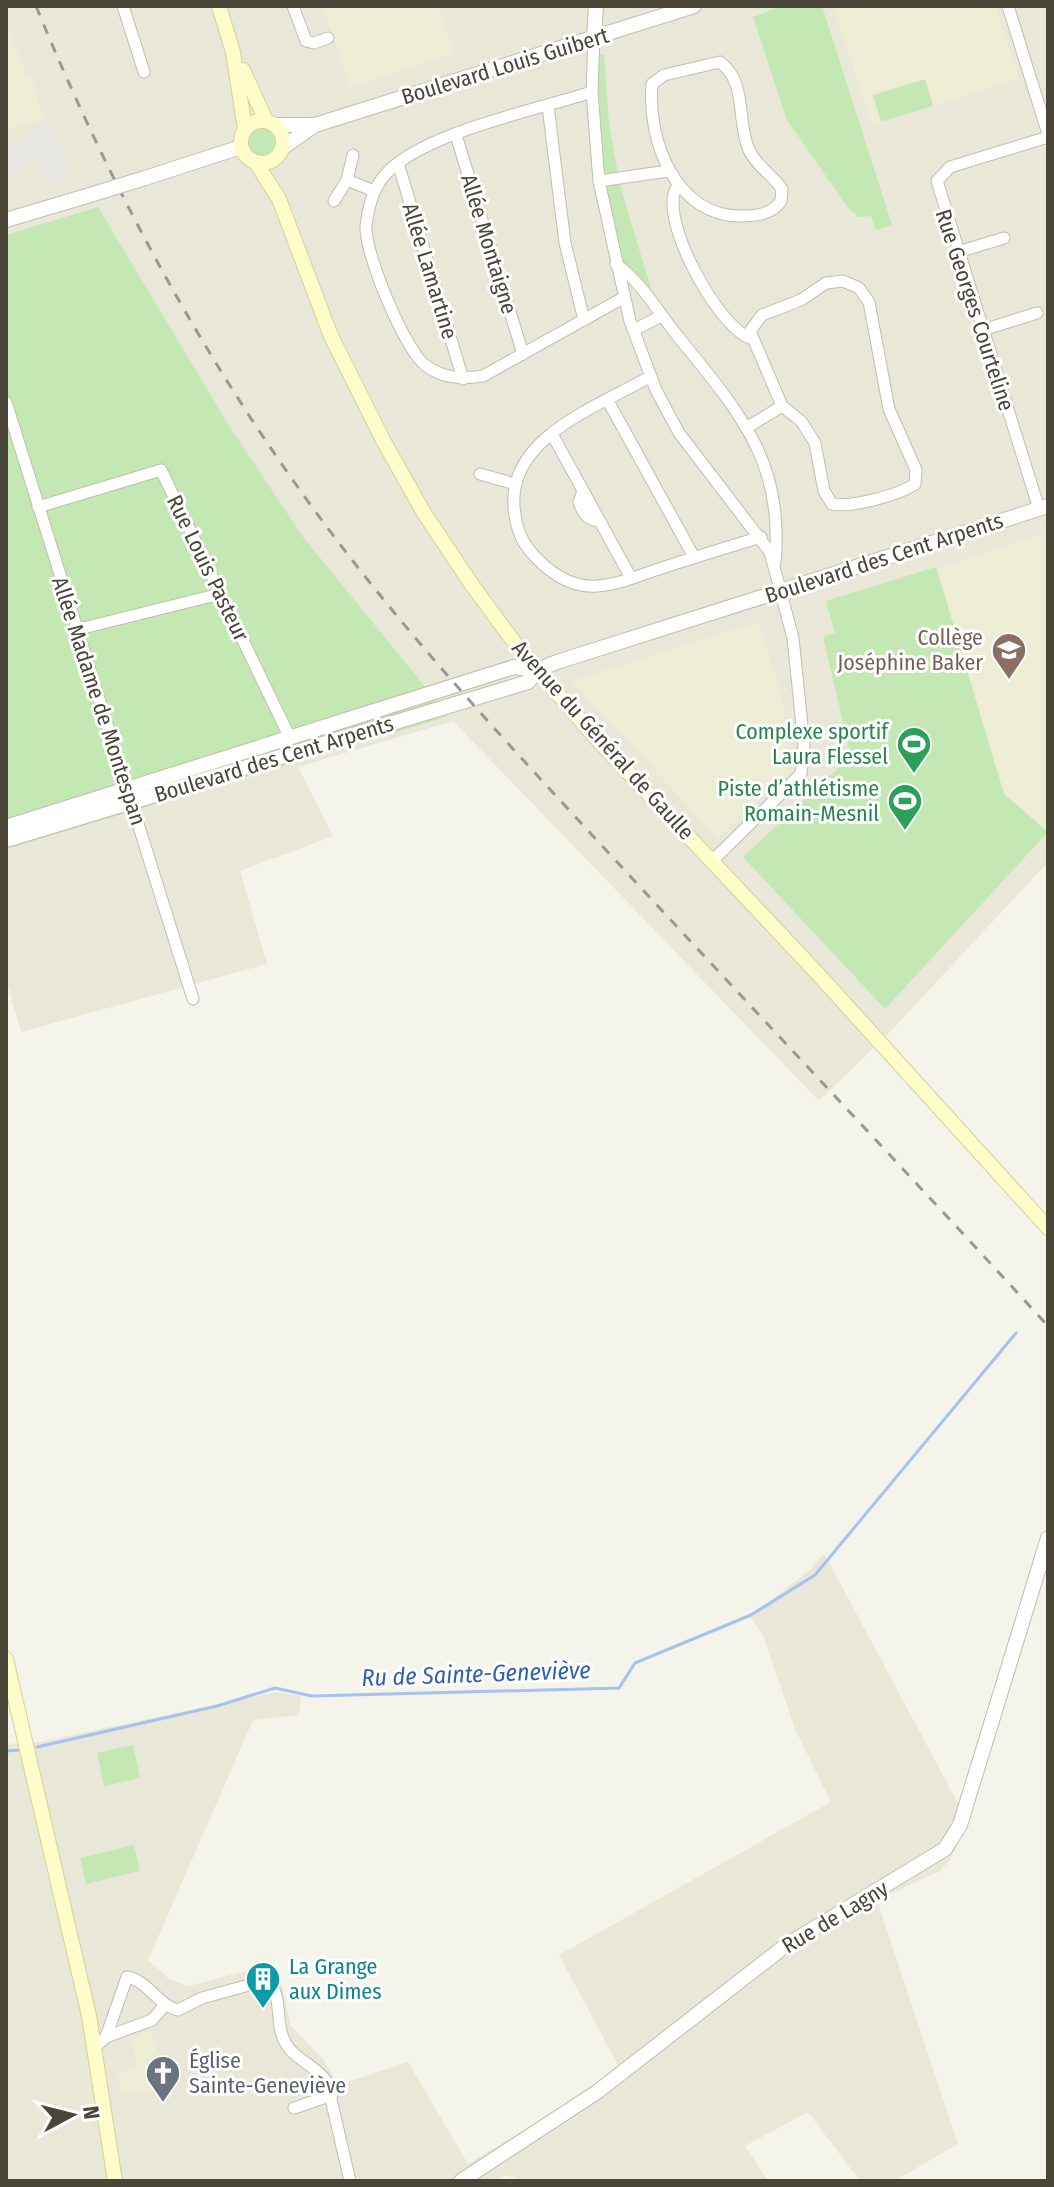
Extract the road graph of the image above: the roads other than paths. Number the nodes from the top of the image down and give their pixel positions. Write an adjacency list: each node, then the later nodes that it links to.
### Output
1 (123, 6): 10 (street)
2 (219, 6): 9 (main road, Avenue du Général de Gaulle)
3 (293, 6): 7 (street)
4 (596, 6): 8 (street)
5 (694, 6): 8 (street, Boulevard Louis Guibert)
6 (1008, 6): 17 (street)
7 (328, 38)
8 (594, 38): 11 (street); 14 (street, Boulevard Louis Guibert)
9 (233, 52): 13 (main road, Avenue du Général de Gaulle); 15 (main road, Avenue du Général de Gaulle)
10 (144, 72)
11 (592, 92): 12 (street); 25 (street)
12 (548, 106): 16 (street); 37 (street)
13 (270, 123): 14 (street, Boulevard Louis Guibert); 15 (main road); 19 (main road, Avenue du Général de Gaulle)
14 (315, 125): 19 (street, Boulevard Louis Guibert)
15 (245, 129): 18 (main road, Avenue du Général de Gaulle)
16 (456, 135): 22 (street); 41 (street, Allée Montaigne)
17 (1048, 136): 32 (street, Rue Georges Courteline)
18 (241, 147): 21 (main road, Avenue du Général de Gaulle); 30 (street, bridge)
19 (280, 153): 21 (main road); 28 (main road, Avenue du Général de Gaulle)
20 (353, 155): 24 (street)
21 (256, 163): 28 (main road, Avenue du Général de Gaulle)
22 (398, 163): 27 (street); 43 (street, Allée Lamartine)
23 (668, 171): 25 (street); 26 (street); 26 (street)
24 (347, 180): 27 (street); 29 (street)
25 (599, 181): 33 (street)
26 (677, 187): 40 (street)
27 (374, 191): 43 (street)
28 (279, 199): 61 (main road, Avenue du Général de Gaulle)
29 (334, 201)
30 (6, 220)
31 (1004, 238): 32 (street)
32 (958, 252): 39 (street, Rue Georges Courteline)
33 (615, 264): 34 (street); 36 (street)
34 (623, 298): 37 (street); 38 (street)
35 (1037, 313): 39 (street)
36 (661, 316): 38 (street); 47 (street)
37 (584, 320): 41 (street)
38 (634, 330): 42 (street)
39 (983, 330): 52 (street, Rue Georges Courteline)
40 (750, 338): 46 (street); 46 (street)
41 (523, 354): 43 (street)
42 (651, 376): 44 (street); 54 (street)
43 (463, 379)
44 (608, 401): 48 (street); 55 (street)
45 (6, 402): 51 (street, Allée Madame de Montespan)
46 (782, 406): 47 (street)
47 (748, 427): 53 (street)
48 (552, 434): 50 (street); 57 (street)
49 (480, 474): 50 (street)
50 (515, 484): 57 (street)
51 (38, 507): 59 (street, Rue Louis Pasteur); 60 (street, Allée Madame de Montespan)
52 (1043, 508): 58 (street, Boulevard des Cent Arpents)
53 (776, 520): 54 (street); 56 (street)
54 (756, 532): 55 (street); 56 (street)
55 (694, 557): 57 (street)
56 (775, 565): 58 (street)
57 (631, 578)
58 (781, 591): 61 (street, Boulevard des Cent Arpents); 66 (street)
59 (220, 594): 60 (street); 62 (street, Rue Louis Pasteur)
60 (75, 630): 63 (street, Allée Madame de Montespan)
61 (537, 670): 62 (street, Boulevard des Cent Arpents); 63 (street, Boulevard des Cent Arpents); 66 (main road, Avenue du Général de Gaulle)
62 (290, 738): 63 (street, Boulevard des Cent Arpents)
63 (129, 795): 64 (street, Boulevard des Cent Arpents); 65 (street, Boulevard des Cent Arpents); 67 (street, Allée Madame de Montespan)
64 (6, 827)
65 (6, 840)
66 (712, 861): 68 (main road, Avenue du Général de Gaulle)
67 (193, 999)
68 (1034, 1209): 69 (main road, Avenue du Général de Gaulle); 70 (main road, Avenue du Général de Gaulle)
69 (1048, 1221)
70 (1048, 1228)
71 (1048, 1538): 80 (street, Rue de Lagny)
72 (6, 1659): 75 (main road)
73 (165, 2005): 74 (street); 74 (street); 76 (street)
74 (106, 2037): 75 (street)
75 (94, 2048): 78 (main road)
76 (332, 2095): 77 (street); 79 (street)
77 (294, 2108)
78 (115, 2181)
79 (350, 2181)
80 (461, 2181)

